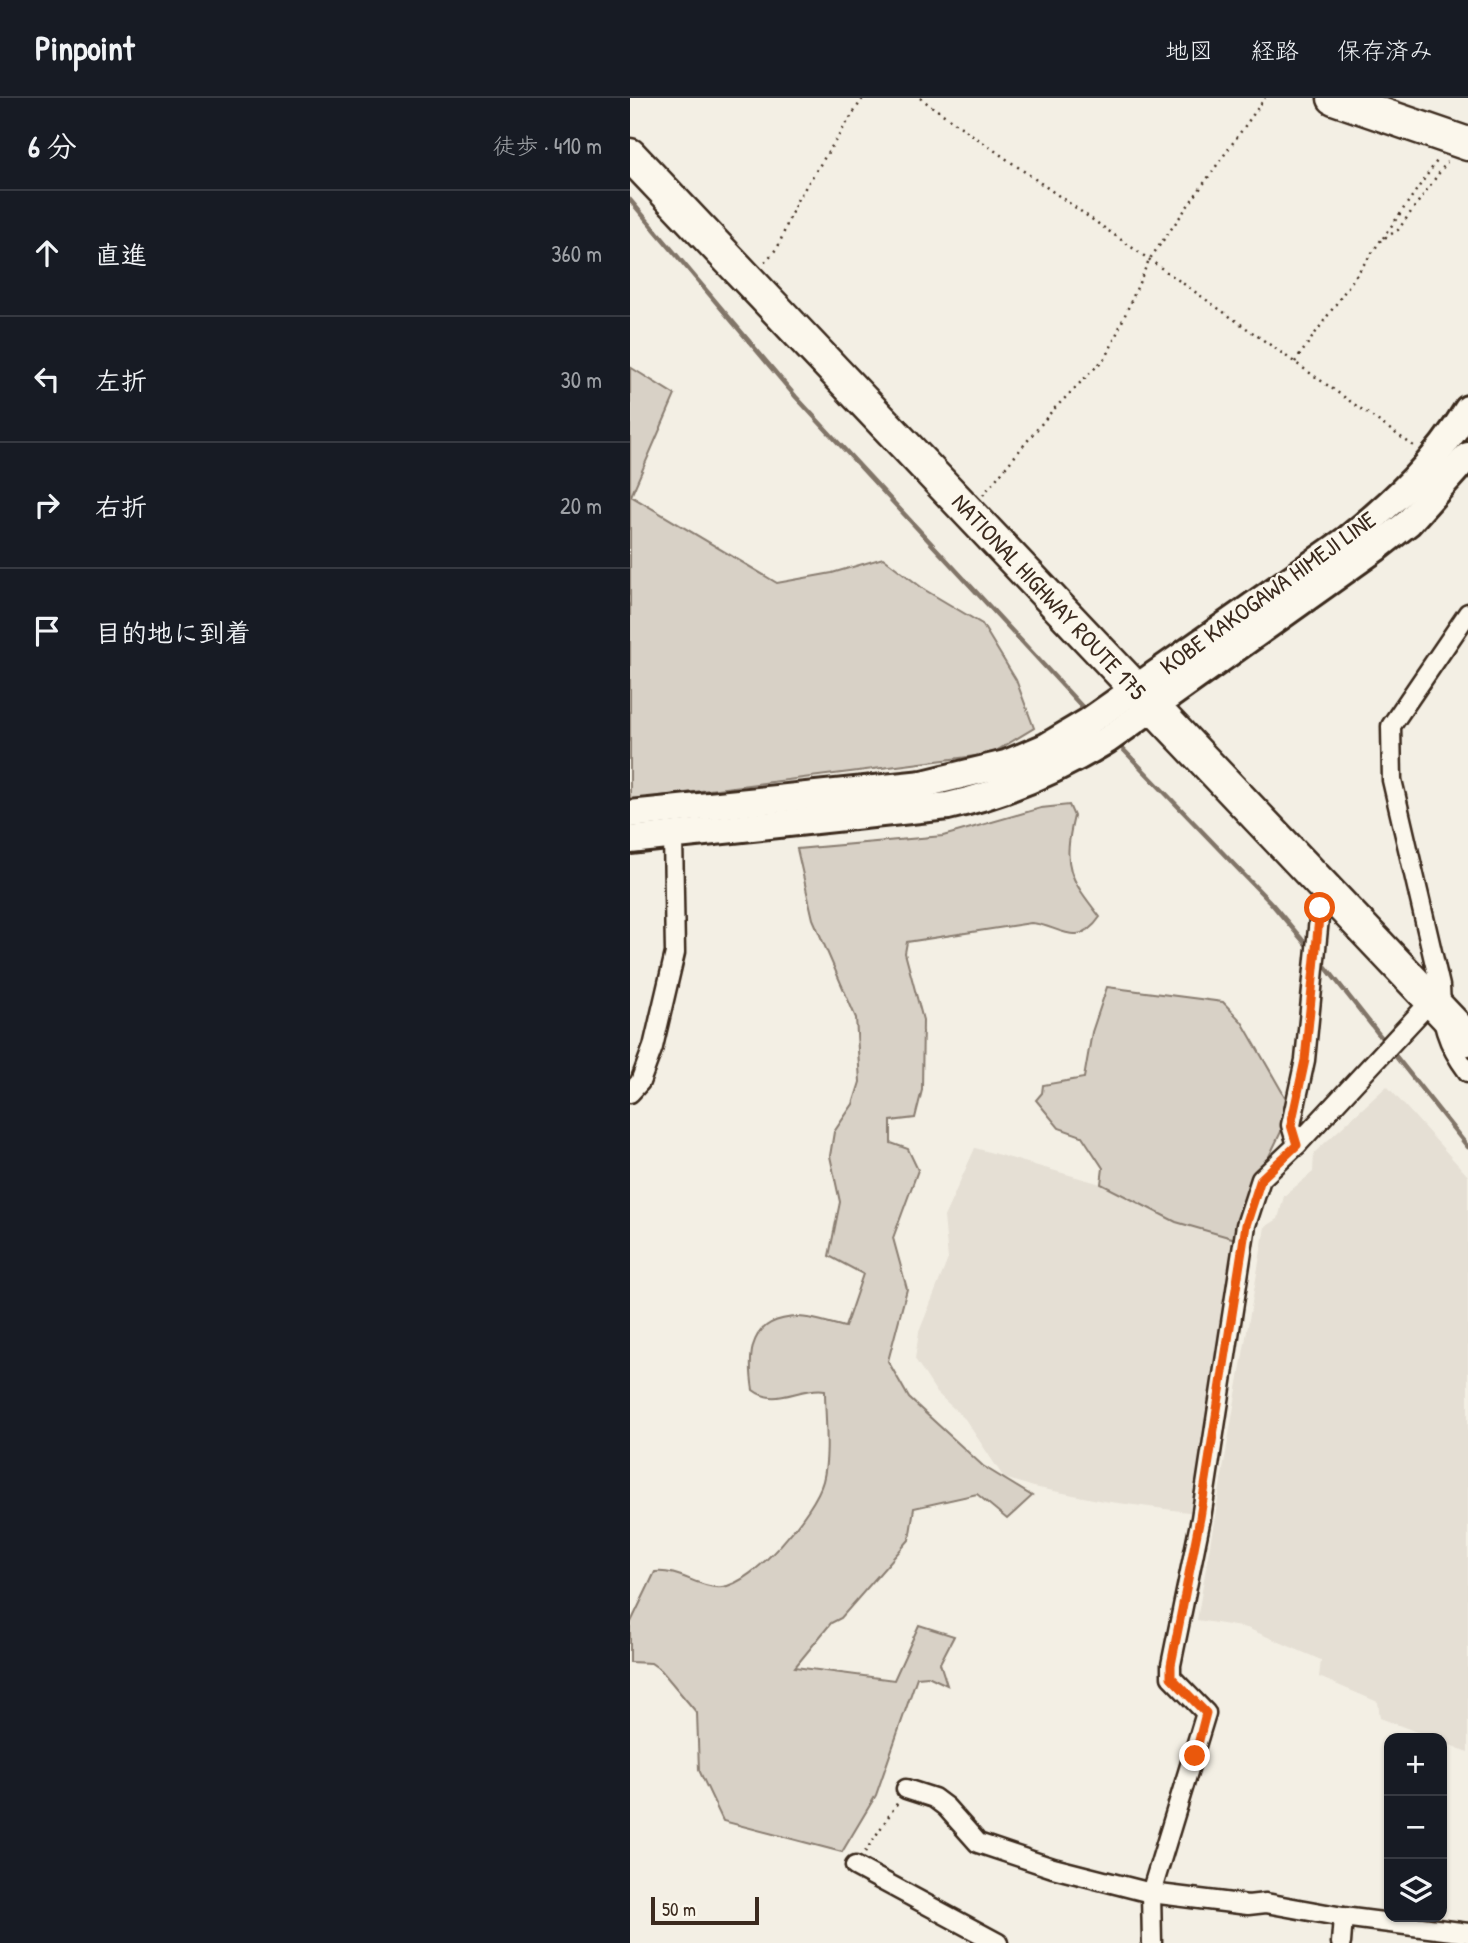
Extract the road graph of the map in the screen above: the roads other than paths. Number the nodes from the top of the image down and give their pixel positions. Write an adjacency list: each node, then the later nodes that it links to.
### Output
1 (1334, 98): 2 (highway)
2 (1457, 148)
3 (630, 155): 7 (highway, NATIONAL HIGHWAY ROUTE 175)
4 (1468, 409): 7 (main road, KOBE KAKOGAWA HIMEJI LINE)
5 (1468, 456): 7 (main road, KOBE KAKOGAWA HIMEJI LINE)
6 (1468, 613): 12 (street)
7 (1142, 698): 8 (main road, KOBE KAKOGAWA HIMEJI LINE); 9 (main road, KOBE KAKOGAWA HIMEJI LINE); 11 (highway, NATIONAL HIGHWAY ROUTE 175)
8 (630, 814)
9 (673, 836): 10 (main road, KOBE KAKOGAWA HIMEJI LINE); 15 (street)
10 (630, 840)
11 (1328, 892): 12 (highway, NATIONAL HIGHWAY ROUTE 175); 16 (street)
12 (1436, 1008): 13 (highway, NATIONAL HIGHWAY ROUTE 175); 14 (street); 16 (street)
13 (1468, 1039)
14 (1468, 1072)
15 (630, 1093)
16 (1297, 1145): 19 (street)
17 (906, 1789): 19 (street)
18 (855, 1866): 22 (street)
19 (1151, 1893): 20 (street); 23 (street)
20 (1343, 1917): 21 (street); 24 (street)
21 (1468, 1933)
22 (998, 1943)
23 (1152, 1943)
24 (1341, 1943)

